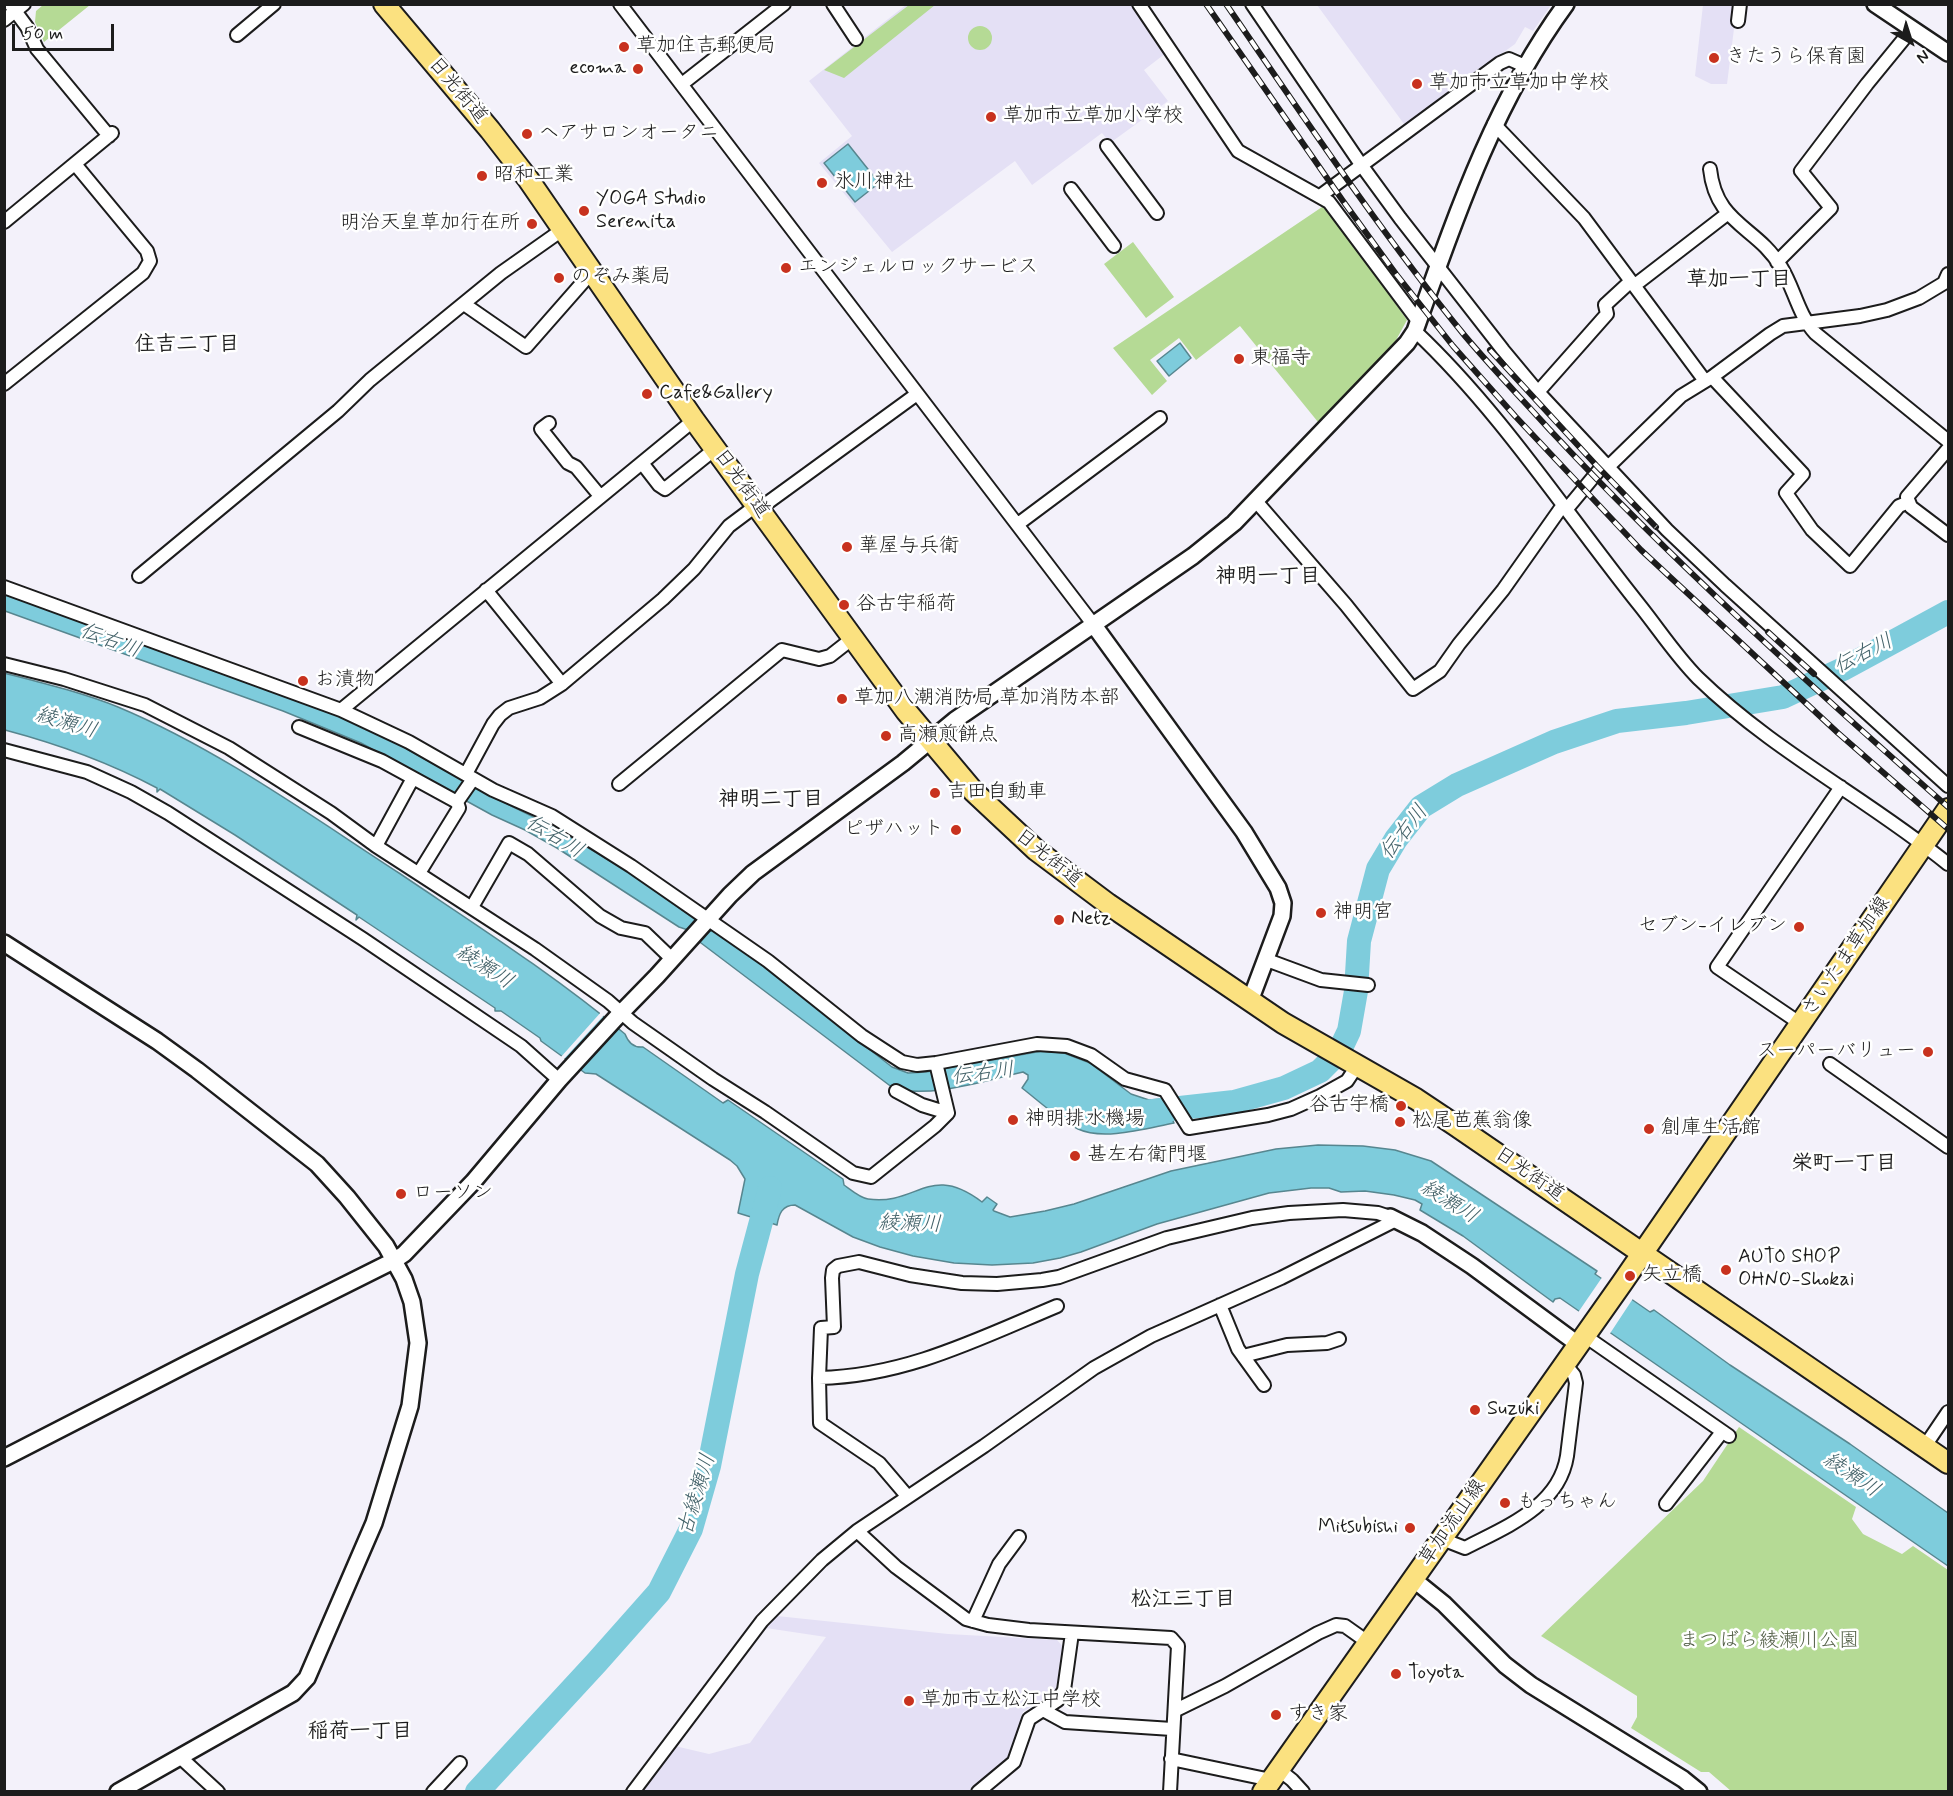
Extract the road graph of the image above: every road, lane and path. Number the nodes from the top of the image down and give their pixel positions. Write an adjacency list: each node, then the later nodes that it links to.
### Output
1 (274, 4): 15 (street)
2 (384, 4): 30 (main road, 日光街道)
3 (620, 4): 19 (street)
4 (784, 4): 19 (street)
5 (833, 4): 16 (street)
6 (1139, 4): 26 (street)
7 (1252, 4): 23 (street)
8 (1566, 4): 18 (street)
9 (1740, 4): 13 (street)
10 (1877, 5): 14 (street)
11 (17, 7): 12 (street); 22 (street)
12 (4, 20)
13 (1738, 21)
14 (1912, 30): 17 (street); 32 (street)
15 (237, 35)
16 (856, 39)
17 (1948, 53)
18 (1524, 66): 20 (street); 23 (street)
19 (682, 84): 43 (street)
20 (1494, 124): 33 (street); 36 (street)
21 (1107, 146): 27 (street)
22 (75, 164): 29 (street); 41 (street)
23 (1362, 166): 26 (street); 33 (street)
24 (1710, 169): 28 (street)
25 (1071, 189): 31 (street)
26 (1320, 196): 39 (street)
27 (1157, 213)
28 (1727, 214): 32 (street); 36 (street)
29 (4, 222)
30 (562, 231): 34 (main road, 日光街道); 37 (street)
31 (1114, 246)
32 (1777, 262): 38 (street)
33 (1438, 268): 39 (street); 42 (street)
34 (591, 273): 37 (street); 45 (main road, 日光街道)
35 (1948, 274): 38 (street)
36 (1633, 283): 40 (street); 42 (street)
37 (464, 304): 59 (street)
38 (1807, 324): 40 (street); 47 (street)
39 (1416, 326): 53 (street); 56 (street)
40 (1709, 379): 51 (street); 54 (street)
41 (4, 384)
42 (1538, 392): 51 (street)
43 (918, 393): 55 (street); 57 (street)
44 (1160, 418): 57 (street)
45 (694, 420): 48 (main road, 日光街道); 50 (street)
46 (549, 423): 52 (street)
47 (1948, 441)
48 (715, 449): 50 (street); 55 (main road, 日光街道)
49 (1948, 449): 54 (street)
50 (642, 463): 52 (street)
51 (1607, 465): 56 (street); 73 (street)
52 (600, 496): 61 (street)
53 (1256, 500): 56 (street); 62 (street)
54 (1909, 502): 58 (street)
55 (758, 507): 63 (main road, 日光街道); 65 (street)
56 (1564, 508): 74 (street)
57 (1018, 524): 62 (street)
58 (1948, 535)
59 (139, 576)
60 (4, 587): 66 (street)
61 (486, 590): 65 (street); 66 (street)
62 (1093, 624): 68 (street); 85 (street)
63 (853, 638): 68 (main road, 日光街道); 72 (street)
64 (4, 664): 78 (street)
65 (562, 684): 71 (street)
66 (341, 710): 71 (street)
67 (300, 727): 70 (street)
68 (930, 741): 82 (street); 87 (main road, 日光街道)
69 (4, 750): 93 (street)
70 (413, 778): 75 (street); 78 (street)
71 (470, 778): 75 (street); 82 (street)
72 (619, 784)
73 (1948, 786)
74 (1841, 787): 77 (street); 89 (street)
75 (458, 801): 80 (street)
76 (1948, 809): 77 (main road, さいたま草加線)
77 (1923, 845): 79 (street); 89 (main road, さいたま草加線)
78 (376, 846): 80 (street)
79 (1948, 864)
80 (419, 873): 81 (street)
81 (472, 907): 84 (street); 88 (street)
82 (708, 920): 84 (street); 90 (street)
83 (4, 943): 99 (street)
84 (672, 959): 88 (street)
85 (1267, 960): 86 (street); 87 (street)
86 (1368, 985)
87 (1250, 1001): 91 (main road, 日光街道)
88 (618, 1016): 93 (street); 95 (street)
89 (1801, 1024): 98 (main road, さいたま草加線)
90 (936, 1063): 91 (street); 95 (street)
91 (1352, 1064): 98 (main road, 日光街道)
92 (1830, 1064): 96 (street)
93 (564, 1075): 99 (street)
94 (896, 1091): 95 (street)
95 (948, 1113)
96 (1948, 1147)
97 (1393, 1218): 100 (street); 102 (street); 106 (street)
98 (1642, 1253): 102 (main road, 草加流山線); 109 (main road, 日光街道)
99 (395, 1260): 110 (street); 124 (street)
100 (1220, 1305): 104 (street); 112 (street)
101 (1057, 1306): 106 (street)
102 (1584, 1337): 105 (main road, 草加流山線); 113 (street)
103 (1339, 1339): 104 (street)
104 (1243, 1356): 107 (street)
105 (1566, 1364): 116 (main road, 草加流山線); 116 (street)
106 (819, 1378): 112 (street)
107 (1264, 1385)
108 (1948, 1412): 109 (street)
109 (1925, 1446): 111 (main road, 日光街道)
110 (4, 1458)
111 (1948, 1463)
112 (908, 1497): 114 (street)
113 (1666, 1504)
114 (857, 1531): 118 (street); 132 (street)
115 (1019, 1537): 118 (street)
116 (1442, 1539): 117 (main road, 草加流山線)
117 (1413, 1579): 120 (main road, 草加流山線); 128 (street)
118 (973, 1621): 119 (street)
119 (1072, 1633): 121 (street); 122 (street)
120 (1369, 1643): 122 (street); 127 (main road, 草加流山線)
121 (1043, 1710): 123 (street); 133 (street)
122 (1176, 1710): 123 (street)
123 (1172, 1729): 125 (street)
124 (180, 1757): 129 (street); 130 (street)
125 (1171, 1759): 127 (street); 134 (street)
126 (460, 1763): 131 (street)
127 (1270, 1780): 135 (street)
128 (1695, 1790)
129 (118, 1791)
130 (218, 1791)
131 (433, 1791)
132 (633, 1791)
133 (978, 1791)
134 (1170, 1791)
135 (1303, 1791)

